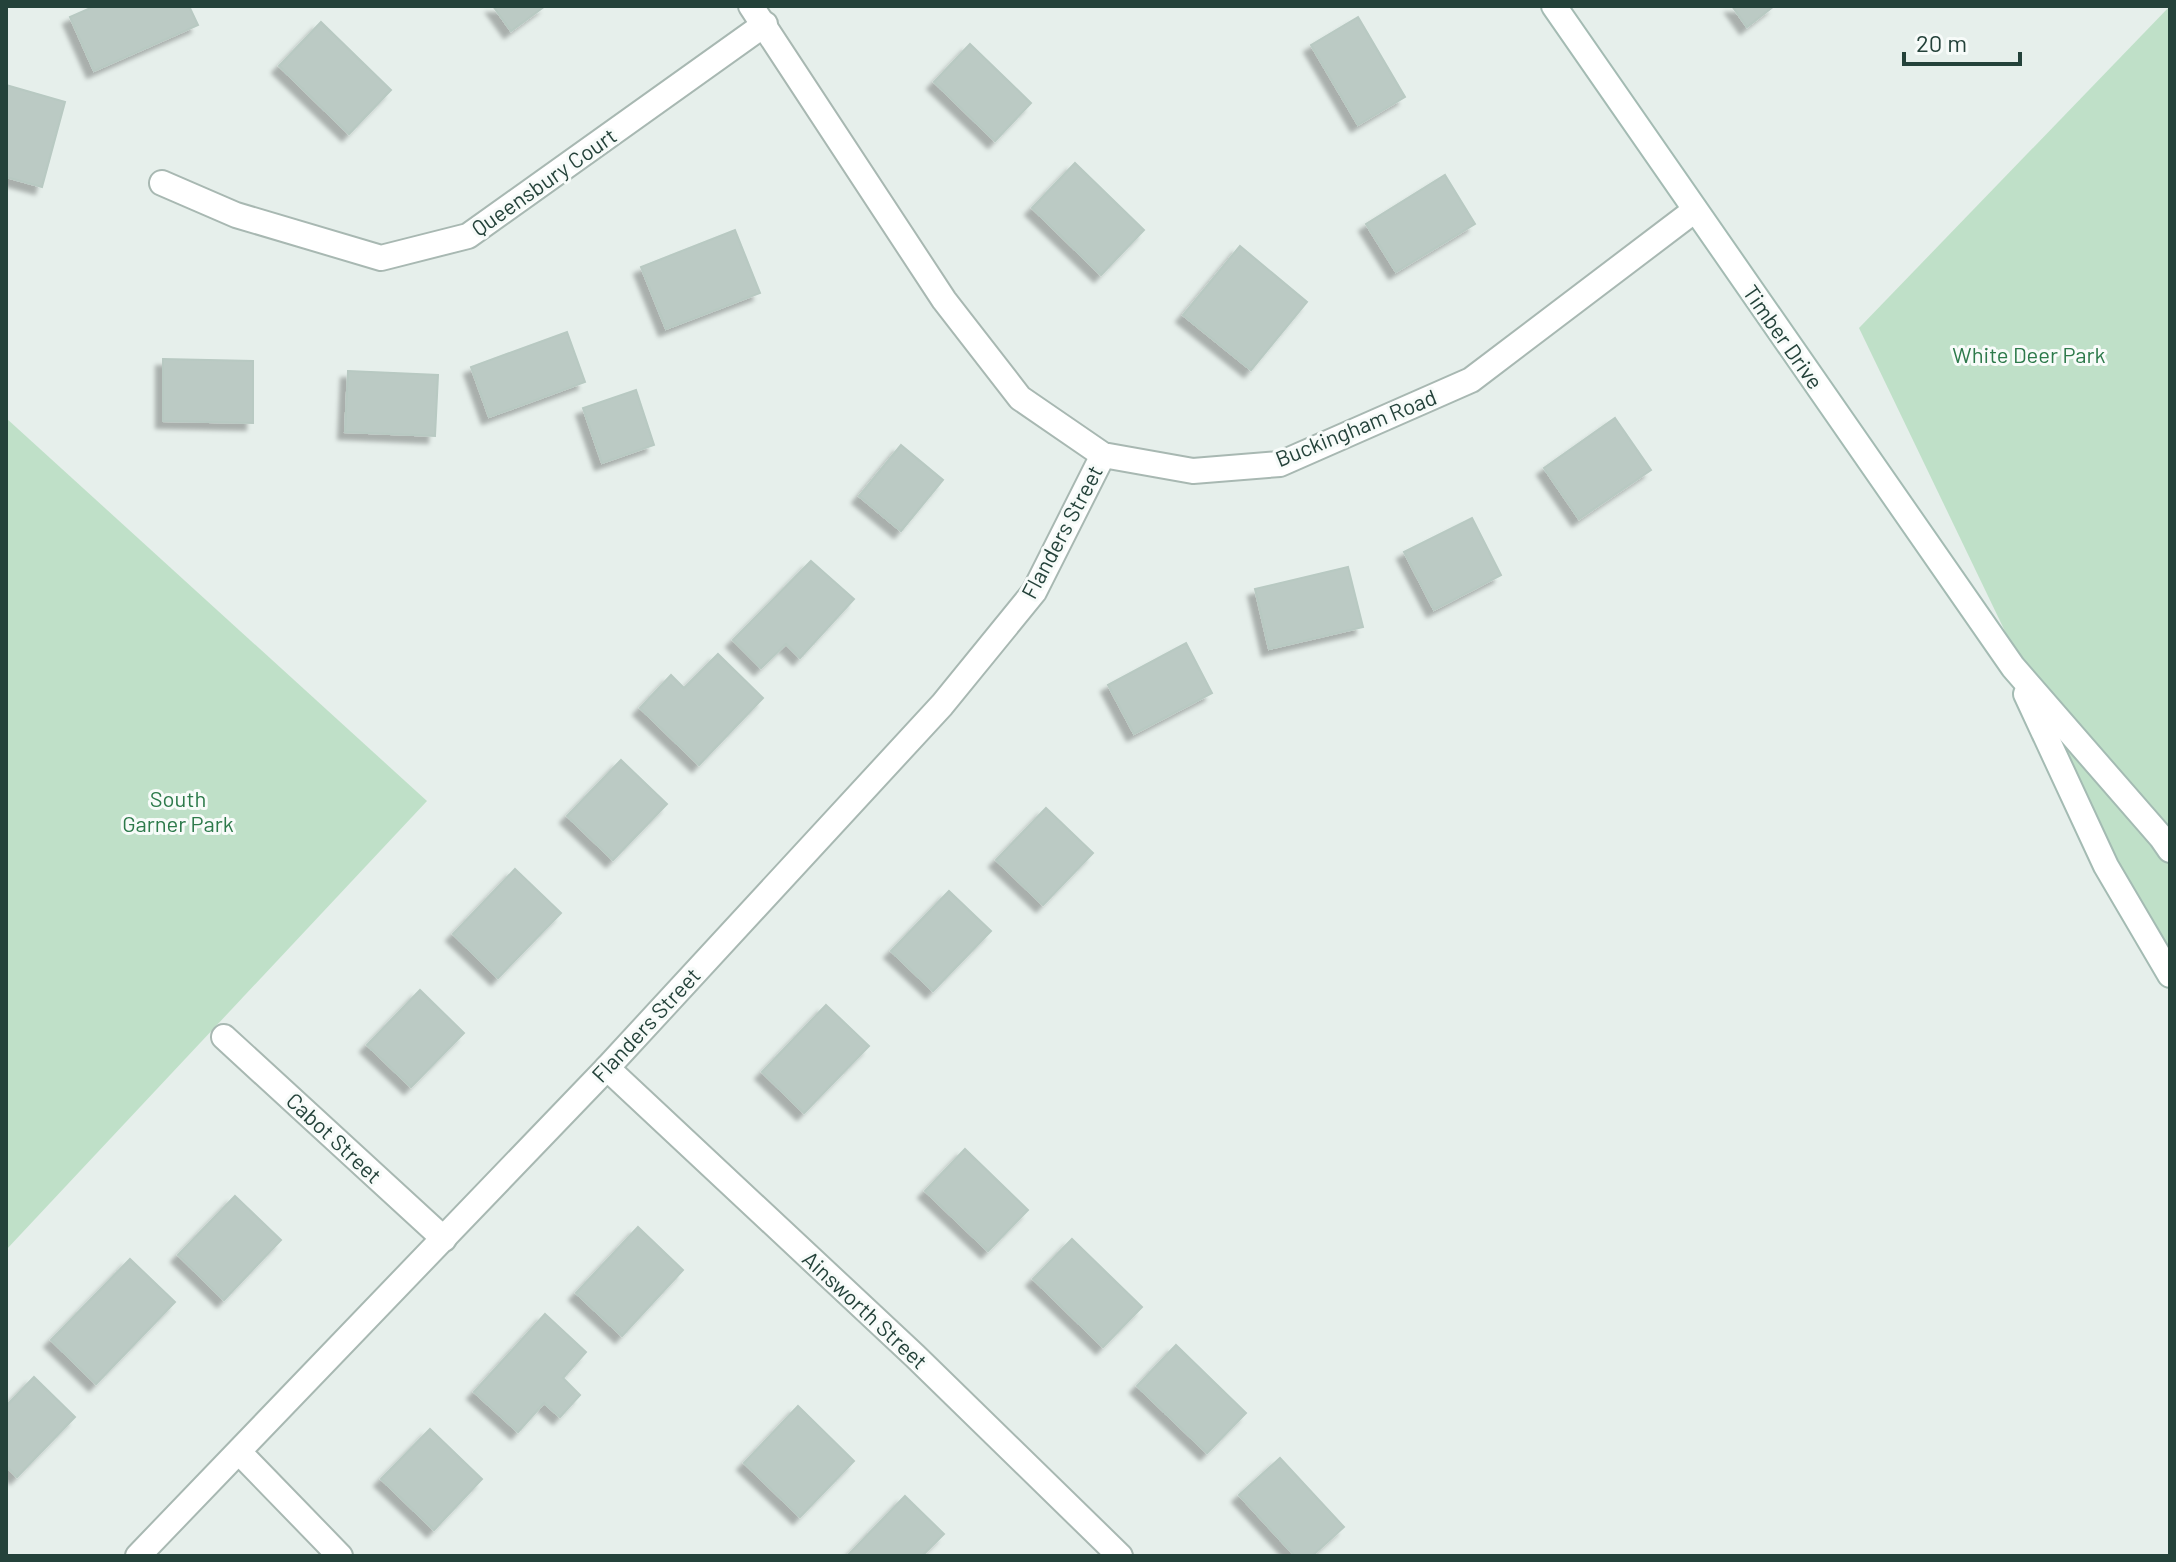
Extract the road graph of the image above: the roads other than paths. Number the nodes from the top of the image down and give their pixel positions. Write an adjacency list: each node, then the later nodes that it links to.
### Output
1 (1554, 6): 4 (street, Timber Drive)
2 (758, 15): 3 (street, Queensbury Court); 5 (street, Buckingham Road)
3 (162, 183)
4 (1695, 210): 5 (street, Buckingham Road); 6 (street, Timber Drive)
5 (1103, 455): 10 (street, Flanders Street)
6 (2013, 667): 7 (street, Timber Drive); 8 (street, Timber Drive)
7 (2170, 850)
8 (2170, 975)
9 (224, 1037): 11 (street, Cabot Street)
10 (607, 1068): 11 (street, Flanders Street); 15 (street, Ainsworth Street)
11 (444, 1239): 12 (street, Flanders Street)
12 (239, 1452): 13 (street, Flanders Street); 14 (street)
13 (138, 1556)
14 (340, 1556)
15 (1120, 1556)

